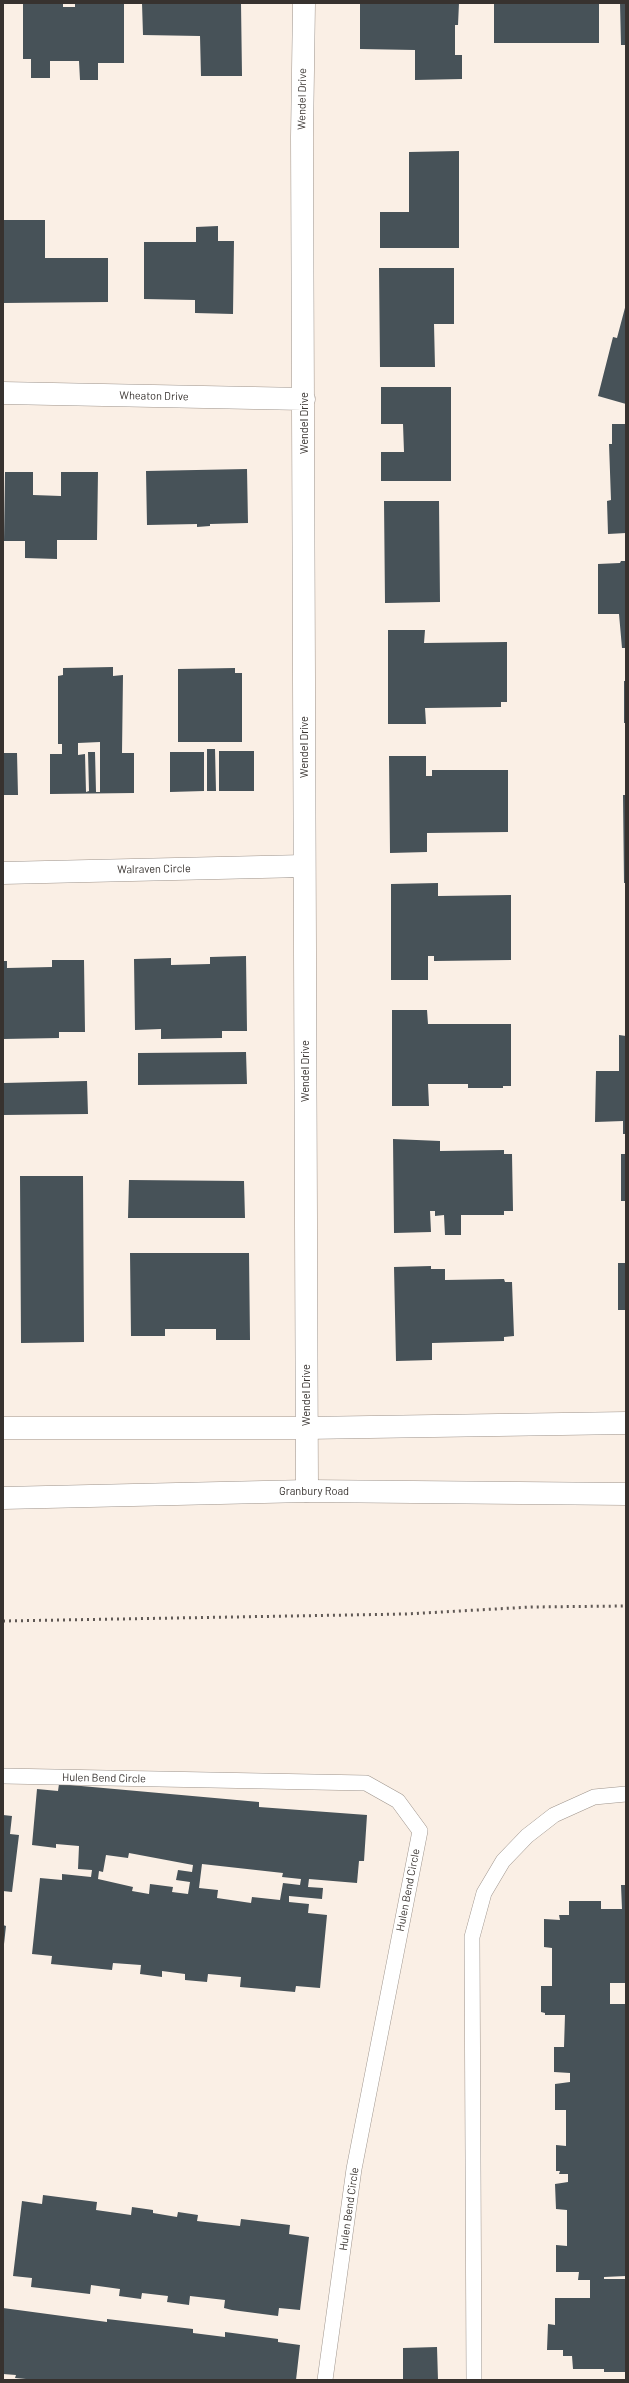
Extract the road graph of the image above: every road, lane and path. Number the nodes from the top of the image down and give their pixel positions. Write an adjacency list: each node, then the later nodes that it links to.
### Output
1 (304, 3): 3 (street, Wendel Drive)
2 (3, 393): 3 (street, Wheaton Drive)
3 (304, 399): 4 (street, Wendel Drive)
4 (304, 866): 5 (street, Walraven Circle); 8 (street, Wendel Drive)
5 (3, 873)
6 (626, 1422): 8 (street)
7 (3, 1428): 8 (street)
8 (306, 1428): 9 (street, Wendel Drive)
9 (307, 1491): 10 (street, Granbury Road); 11 (street, Granbury Road)
10 (626, 1494)
11 (3, 1498)
12 (3, 1776): 14 (lane, Hulen Bend Circle)
13 (626, 1794): 15 (lane)
14 (325, 2380)
15 (474, 2380)

